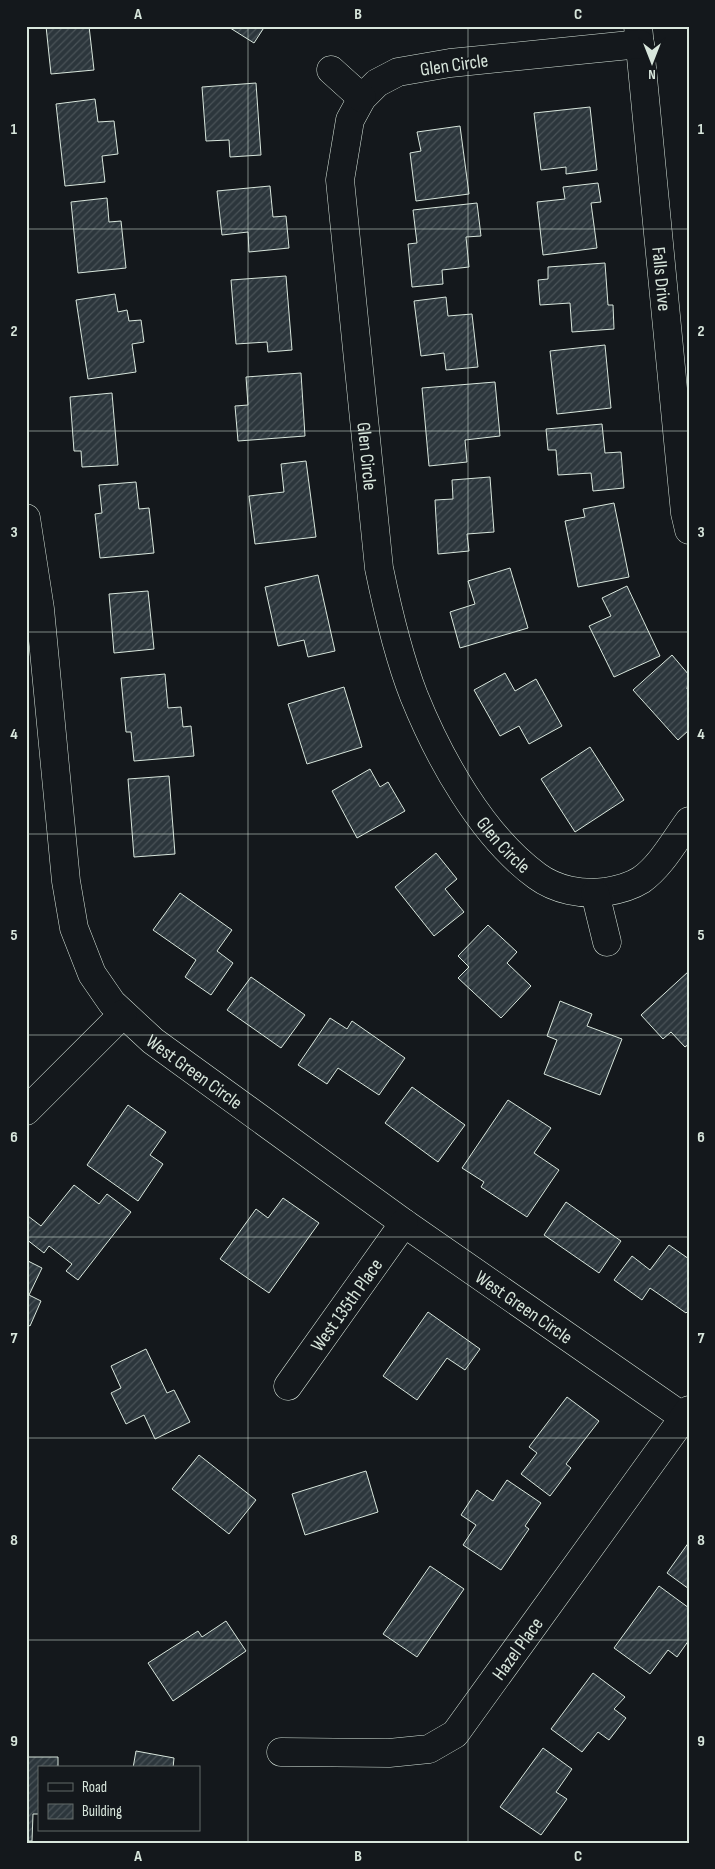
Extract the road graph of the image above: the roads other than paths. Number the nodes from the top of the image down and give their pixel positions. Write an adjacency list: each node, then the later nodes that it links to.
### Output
1 (639, 35): 3 (street, Glen Circle); 5 (street, Falls Drive)
2 (331, 70): 3 (street)
3 (362, 98): 7 (street, Glen Circle)
4 (26, 518): 9 (street, West Green Circle)
5 (689, 530)
6 (689, 821): 7 (street, Glen Circle)
7 (595, 893): 8 (street)
8 (607, 942)
9 (122, 1014): 10 (street); 11 (street, West Green Circle)
10 (26, 1111)
11 (404, 1223): 12 (street, West 135th Place); 13 (street, West Green Circle)
12 (288, 1386)
13 (687, 1416): 14 (street, Hazel Place)
14 (281, 1752)

